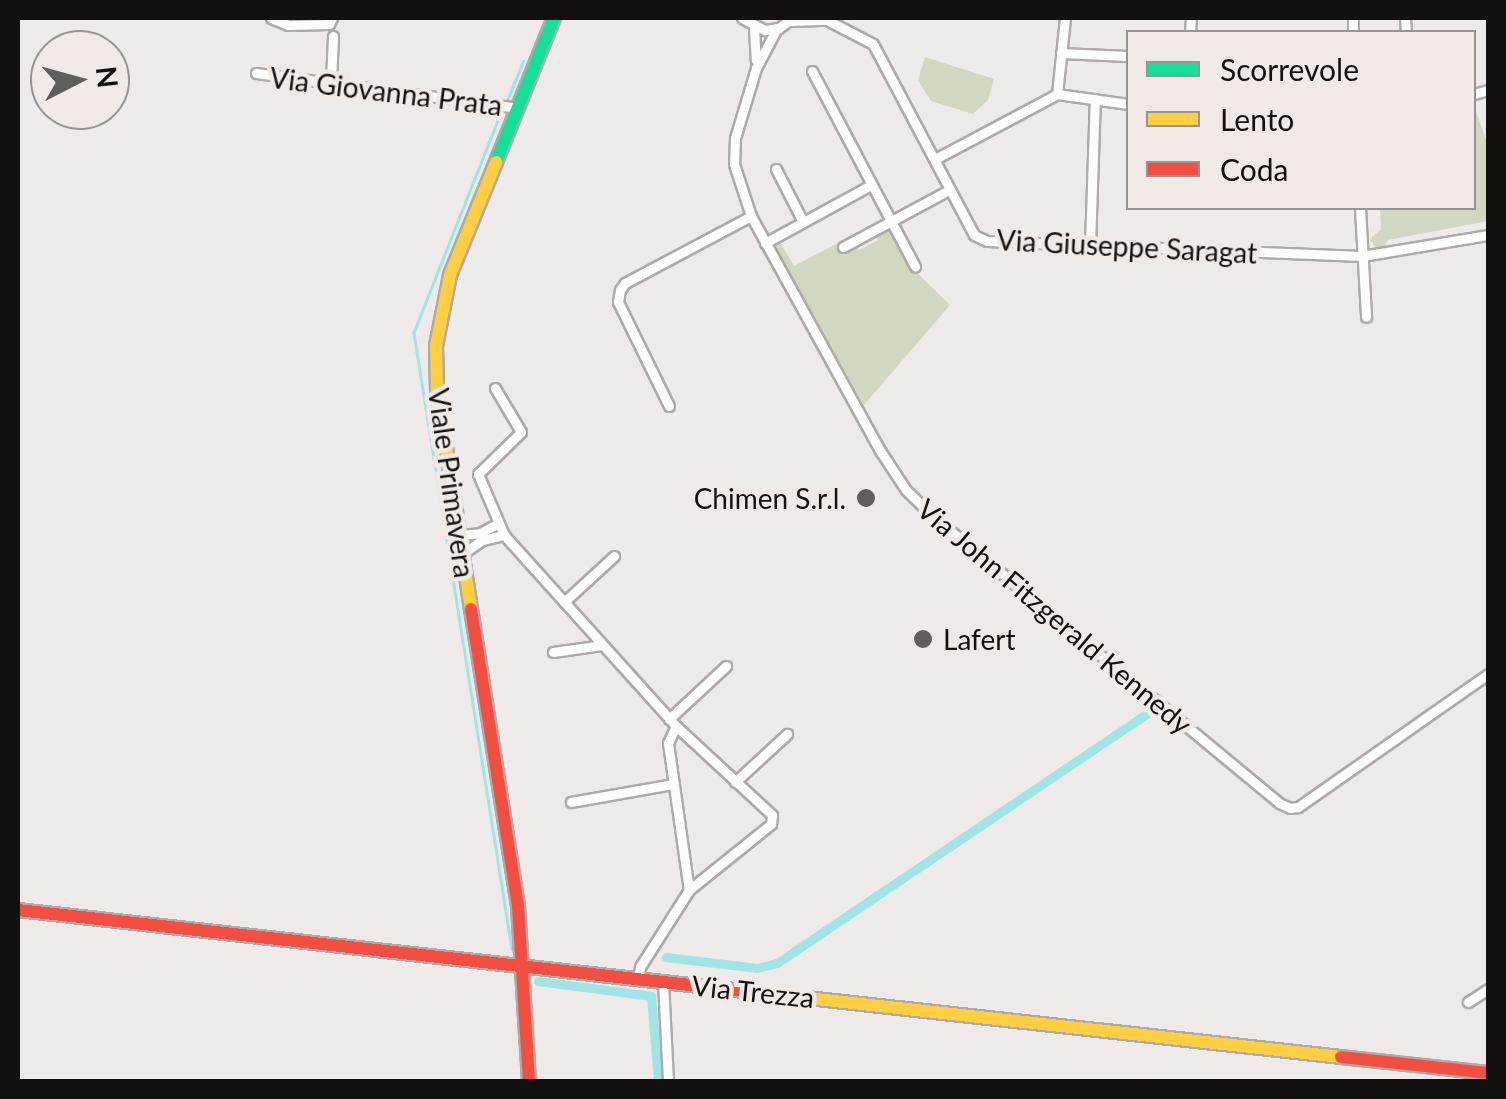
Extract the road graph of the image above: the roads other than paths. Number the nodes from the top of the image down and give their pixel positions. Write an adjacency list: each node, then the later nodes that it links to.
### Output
1 (272, 18): 2 (street)
2 (332, 18)
3 (554, 18): 20 (street, Viale Primavera)
4 (742, 18): 8 (street)
5 (1065, 18): 11 (street)
6 (791, 19): 7 (street, Via Giuseppe Saragat); 9 (street)
7 (825, 19): 21 (street, Via Giuseppe Saragat)
8 (754, 27): 9 (street); 13 (street, Via John Fitzgerald Kennedy)
9 (777, 28): 13 (street, Via John Fitzgerald Kennedy)
10 (333, 36): 16 (street)
11 (1061, 53): 12 (street); 17 (street)
12 (1126, 56)
13 (756, 68): 26 (street, Via John Fitzgerald Kennedy)
14 (812, 71): 23 (street)
15 (256, 73): 16 (street, Via Giovanna Prata)
16 (331, 82): 20 (street, Via Giovanna Prata)
17 (1057, 94): 18 (street); 21 (street)
18 (1095, 99): 19 (street); 31 (street)
19 (1126, 104)
20 (515, 107): 39 (street, Viale Primavera)
21 (935, 159): 24 (street, Via Giuseppe Saragat)
22 (776, 169): 28 (street)
23 (872, 185): 27 (street); 28 (street)
24 (949, 190): 27 (street); 31 (street, Via Giuseppe Saragat)
25 (1360, 210): 33 (street)
26 (750, 216): 30 (street, Via John Fitzgerald Kennedy); 37 (street)
27 (892, 221): 32 (street); 34 (street)
28 (803, 222): 30 (street)
29 (1488, 234): 33 (street, Via Giuseppe Saragat)
30 (765, 243): 47 (street, Via John Fitzgerald Kennedy)
31 (1090, 246): 33 (street, Via Giuseppe Saragat)
32 (843, 247)
33 (1362, 256): 35 (street)
34 (915, 266)
35 (1366, 317)
36 (494, 388): 38 (street)
37 (669, 406)
38 (499, 524): 39 (street); 40 (street)
39 (459, 535): 41 (street, Viale Primavera)
40 (504, 536): 41 (street); 43 (street)
41 (462, 554): 56 (street, Viale Primavera)
42 (614, 556): 43 (street)
43 (564, 602): 44 (street)
44 (602, 646): 45 (street); 49 (street)
45 (552, 652)
46 (726, 666): 49 (street)
47 (1485, 676): 48 (street)
48 (1488, 688)
49 (673, 723): 51 (street); 52 (street)
50 (786, 734): 51 (street)
51 (736, 782): 54 (street)
52 (673, 784): 53 (street); 54 (street)
53 (571, 802)
54 (689, 890): 57 (street)
55 (18, 910): 56 (street, Via Trezza)
56 (525, 966): 57 (street, Via Trezza); 62 (street, Viale Primavera)
57 (638, 979): 58 (street, Via Trezza)
58 (663, 982): 61 (street, Via Trezza); 63 (street)
59 (1488, 989): 60 (street)
60 (1468, 1002)
61 (1488, 1074)
62 (528, 1082)
63 (668, 1082)

